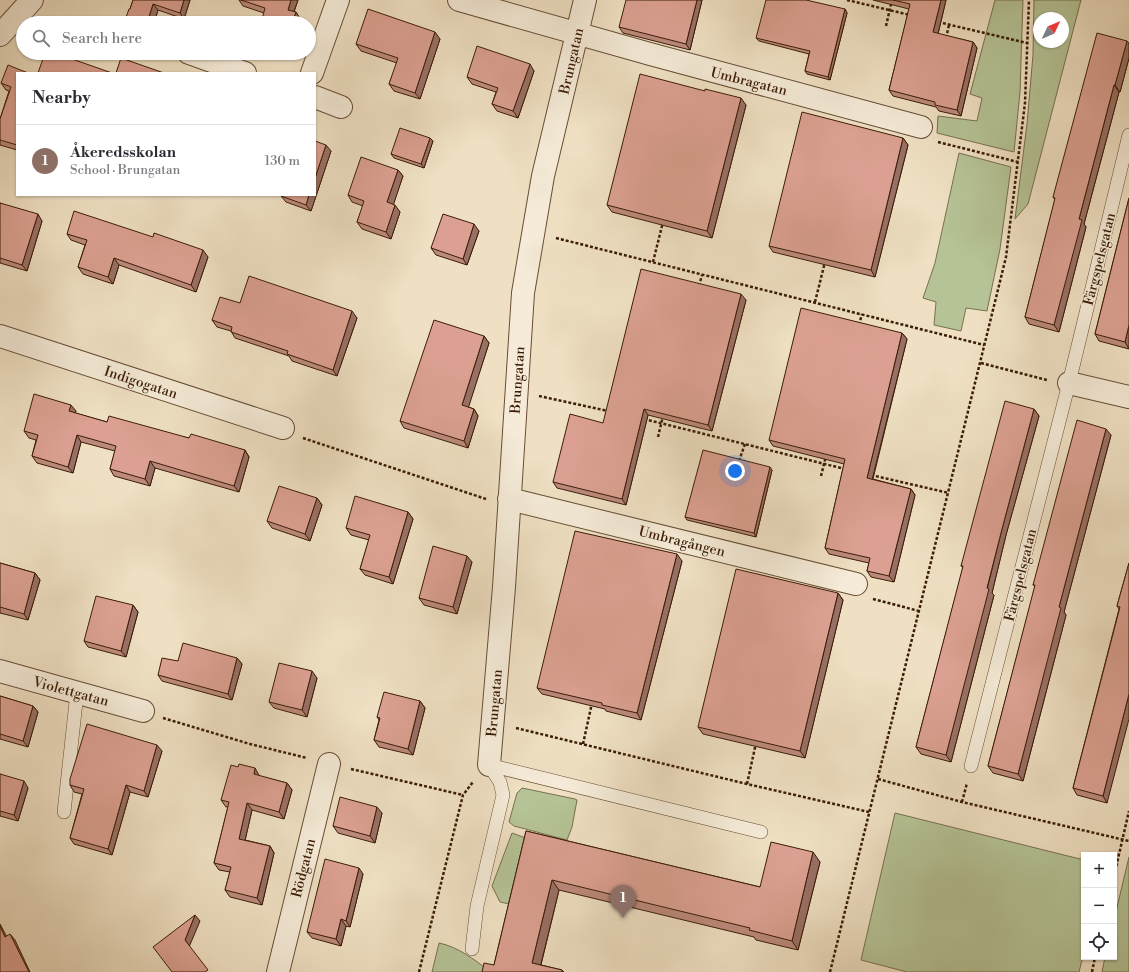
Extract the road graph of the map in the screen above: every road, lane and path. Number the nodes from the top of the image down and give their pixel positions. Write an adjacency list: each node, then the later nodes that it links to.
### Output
1 (338, 0): 19 (street)
2 (459, 0): 13 (street, Umbragatan)
3 (585, 0): 13 (street, Brungatan)
4 (847, 0): 8 (path)
5 (892, 0): 8 (path)
6 (1029, 0): 15 (path)
7 (23, 3): 14 (street)
8 (890, 10): 9 (path); 12 (path)
9 (912, 16)
10 (934, 21): 11 (path)
11 (949, 24): 15 (path); 16 (path)
12 (886, 26)
13 (577, 34): 22 (street, Umbragatan); 26 (street, Brungatan)
14 (0, 35)
15 (1027, 42): 24 (path)
16 (944, 45)
17 (209, 60): 18 (street)
18 (242, 72)
19 (312, 72)
20 (316, 97): 21 (street)
21 (341, 107)
22 (921, 127): 24 (path)
23 (1129, 135): 37 (lane, Färgspelsgatan)
24 (1018, 162): 35 (path)
25 (665, 216): 28 (path)
26 (533, 233): 28 (path); 38 (street, Brungatan)
27 (827, 257): 31 (path)
28 (653, 262): 29 (path)
29 (702, 275): 30 (path); 31 (path)
30 (698, 290)
31 (815, 302): 32 (path)
32 (862, 314): 33 (path); 35 (path)
33 (858, 329)
34 (0, 336): 44 (street, Indigogatan)
35 (984, 345): 36 (path)
36 (981, 363): 37 (path); 55 (path)
37 (1069, 383): 39 (street); 68 (lane, Färgspelsgatan)
38 (516, 391): 40 (path); 56 (street, Brungatan)
39 (1129, 397)
40 (616, 413)
41 (664, 416): 43 (path)
42 (639, 418): 43 (path)
43 (662, 423): 45 (path); 46 (path)
44 (283, 428): 56 (path)
45 (658, 437)
46 (745, 444): 48 (path); 49 (path)
47 (828, 449): 49 (path)
48 (738, 463)
49 (824, 464): 50 (path); 52 (path)
50 (846, 469)
51 (868, 474): 53 (path)
52 (821, 476)
53 (882, 478): 54 (path); 55 (path)
54 (881, 484)
55 (949, 493): 58 (path)
56 (509, 499): 57 (street, Umbragången); 63 (street, Brungatan)
57 (856, 584): 58 (path)
58 (919, 611): 69 (path)
59 (0, 671): 60 (street, Violettgatan)
60 (77, 693): 62 (street, Violettgatan); 73 (lane)
61 (594, 698): 65 (path)
62 (143, 711): 66 (path)
63 (492, 722): 65 (path); 67 (street, Brungatan)
64 (758, 738): 70 (path)
65 (583, 744): 70 (path)
66 (329, 764): 71 (path); 81 (street, Rödgatan)
67 (489, 765): 71 (path); 75 (lane); 79 (lane)
68 (971, 766)
69 (878, 779): 74 (path); 76 (path)
70 (747, 784): 74 (path)
71 (463, 795): 82 (path)
72 (1129, 811): 76 (path)
73 (64, 812)
74 (869, 812): 83 (path)
75 (761, 832)
76 (1122, 840): 77 (path); 78 (path)
77 (1129, 841)
78 (1117, 862)
79 (472, 949)
80 (1094, 960): 84 (path)
81 (278, 972)
82 (418, 972)
83 (830, 972)
84 (1092, 972)

